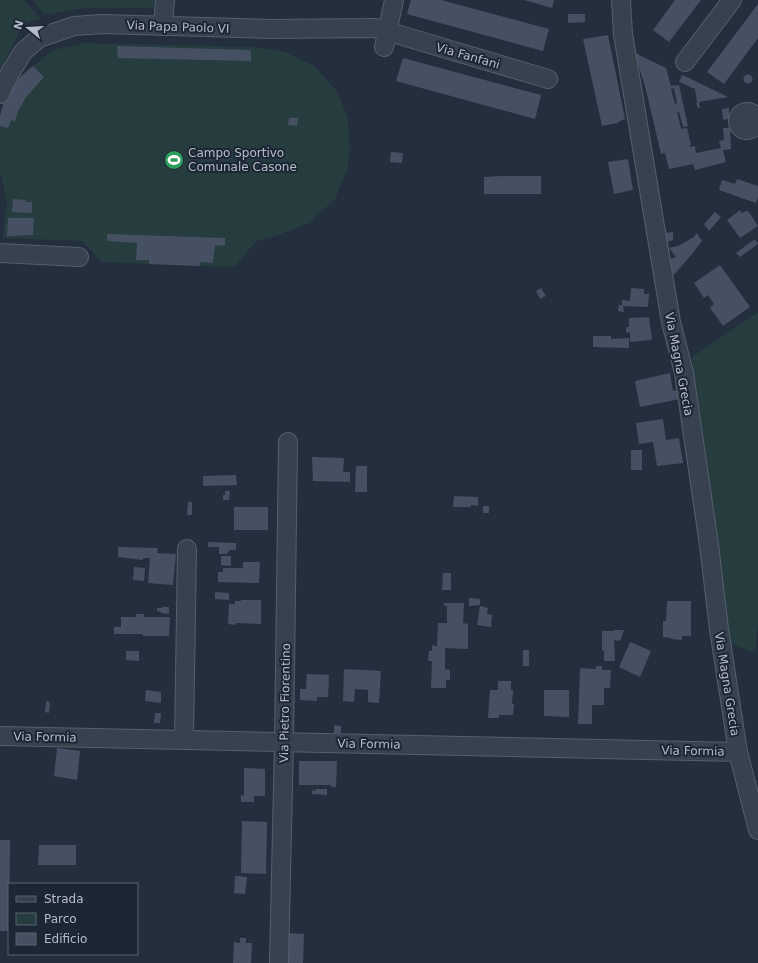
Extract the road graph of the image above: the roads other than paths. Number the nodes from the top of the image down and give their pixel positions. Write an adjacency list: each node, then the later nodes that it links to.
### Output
1 (165, 0): 5 (street)
2 (394, 0): 6 (street)
3 (621, 0): 17 (street, Via Magna Grecia)
4 (732, 0): 7 (street)
5 (163, 26): 6 (street, Via Papa Paolo VI); 9 (street, Via Papa Paolo VI)
6 (386, 39): 8 (street, Via Fanfani)
7 (685, 62)
8 (548, 79)
9 (0, 94)
10 (0, 253): 11 (street)
11 (79, 257)
12 (288, 442): 16 (street, Via Pietro Fiorentino)
13 (187, 549): 15 (street)
14 (0, 736): 15 (street, Via Formia)
15 (184, 740): 16 (street, Via Formia)
16 (284, 742): 17 (street, Via Formia); 19 (street, Via Pietro Fiorentino)
17 (738, 752): 18 (street, Via Magna Grecia)
18 (758, 830)
19 (279, 963)

